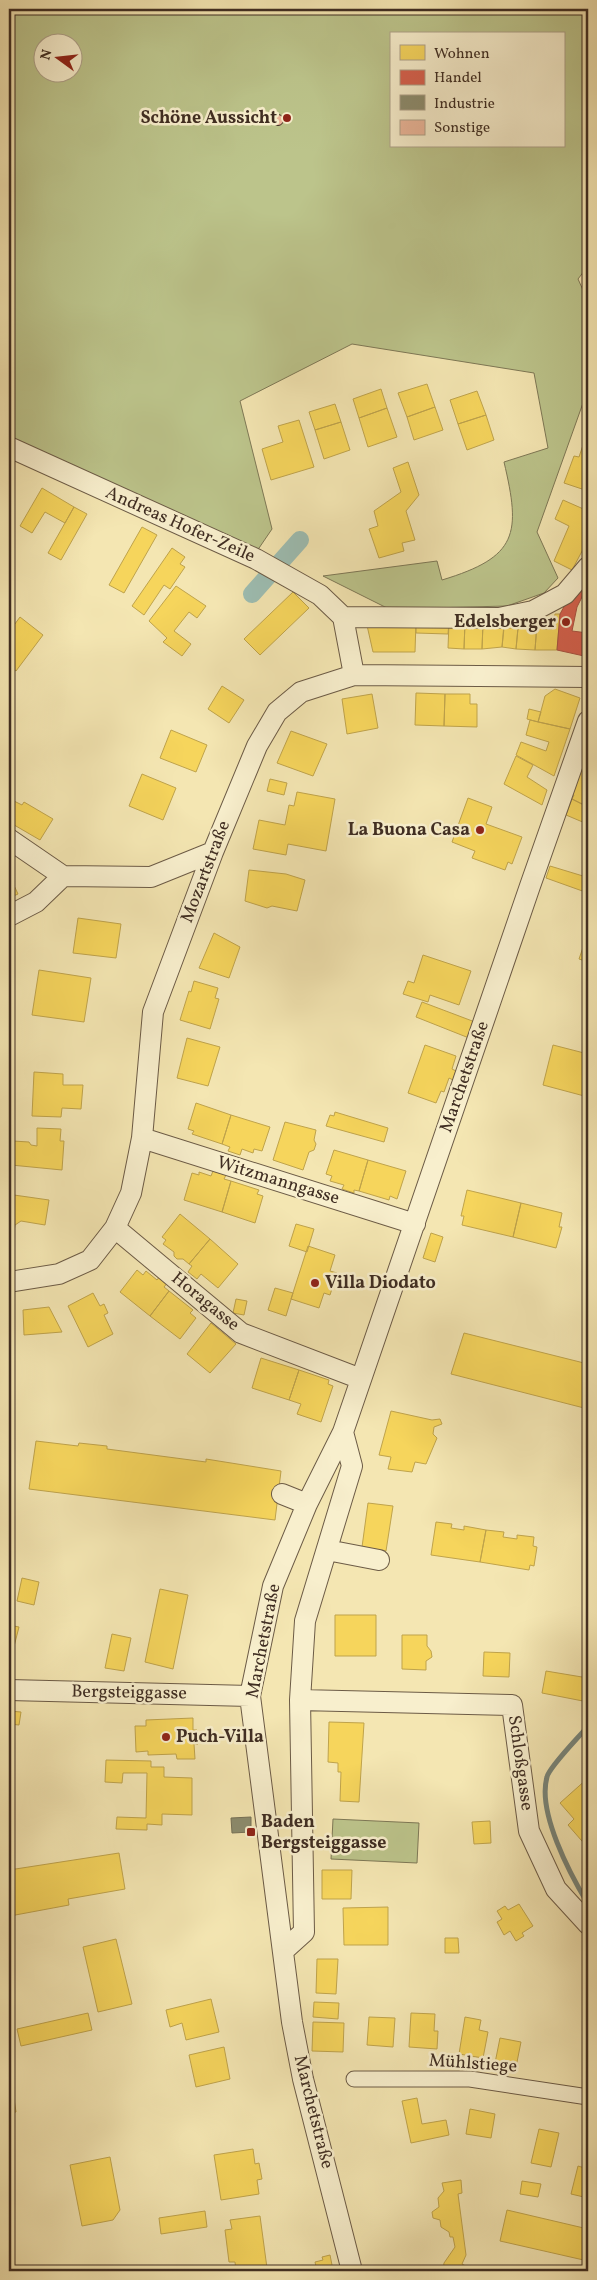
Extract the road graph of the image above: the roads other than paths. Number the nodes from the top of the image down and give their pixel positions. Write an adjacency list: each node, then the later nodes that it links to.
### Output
1 (9, 447): 3 (street, Andreas Hofer-Zeile)
2 (588, 567): 3 (street)
3 (342, 617): 4 (street)
4 (354, 675): 5 (street, Mozartstraße); 8 (street, Mozartstraße)
5 (588, 677)
6 (588, 722): 12 (street, Marchetstraße)
7 (9, 839): 9 (street)
8 (212, 852): 9 (street); 11 (street, Mozartstraße)
9 (63, 876): 10 (street)
10 (9, 916)
11 (142, 1138): 12 (street, Witzmanngasse); 13 (street, Mozartstraße)
12 (415, 1224): 15 (street, Marchetstraße)
13 (115, 1228): 14 (street, Mozartstraße); 15 (street, Horagasse)
14 (9, 1282)
15 (361, 1379): 16 (street, Marchetstraße)
16 (343, 1432): 18 (street, Marchetstraße); 19 (street, Marchetstraße)
17 (282, 1494): 18 (street)
18 (307, 1504): 22 (street, Marchetstraße)
19 (326, 1550): 20 (street); 23 (street, Marchetstraße)
20 (379, 1560)
21 (9, 1690): 22 (street, Bergsteiggasse)
22 (250, 1696): 25 (street, Marchetstraße)
23 (300, 1700): 24 (street, Schloßgasse); 25 (street, Marchetstraße)
24 (588, 1924)
25 (283, 1951): 28 (street, Marchetstraße)
26 (354, 2079): 27 (street, Mühlstiege)
27 (588, 2097)
28 (352, 2271)

